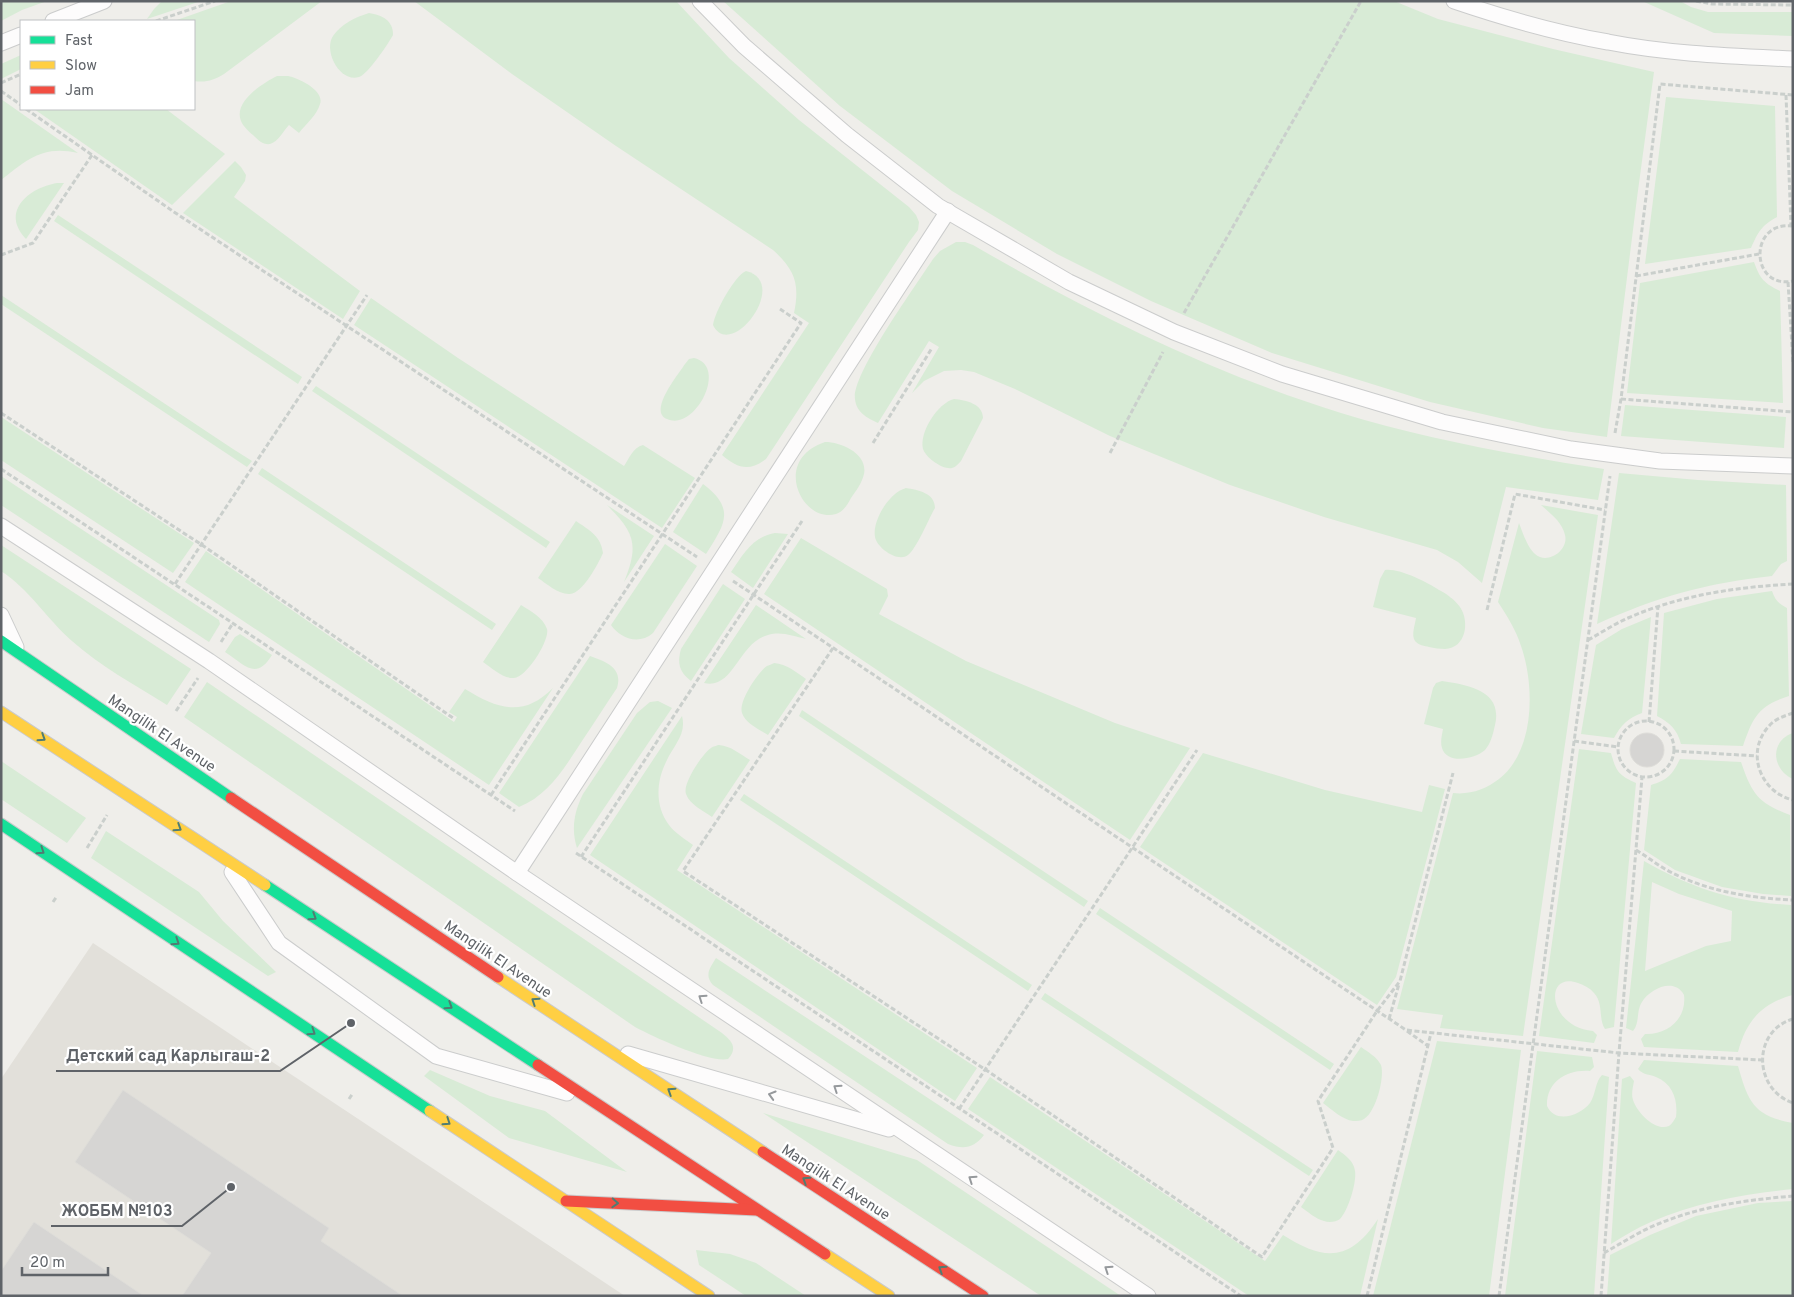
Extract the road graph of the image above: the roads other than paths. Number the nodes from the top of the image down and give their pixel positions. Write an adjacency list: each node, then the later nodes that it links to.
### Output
1 (104, 1): 4 (lane)
2 (700, 1): 8 (lane)
3 (1454, 1): 7 (lane)
4 (56, 20)
5 (20, 34): 6 (lane)
6 (1, 43)
7 (1793, 59)
8 (948, 211): 9 (lane); 17 (lane)
9 (1793, 466)
10 (1, 526): 17 (lane)
11 (1, 615): 13 (lane)
12 (1, 641): 13 (main road, Mangilik El Avenue)
13 (18, 653): 18 (main road, Mangilik El Avenue, one-way to 13)
14 (1, 712): 16 (main road, one-way to 16)
15 (1, 824): 21 (main road, one-way to 21)
16 (223, 858): 19 (main road, one-way to 19); 19 (lane)
17 (518, 873): 20 (lane, one-way to 17)
18 (603, 1046): 20 (lane, one-way to 18); 25 (main road, Mangilik El Avenue, one-way to 18)
19 (592, 1100): 22 (main road)
20 (903, 1133): 26 (lane, one-way to 20)
21 (566, 1201): 22 (main road, one-way to 22); 23 (main road)
22 (758, 1210): 24 (main road)
23 (709, 1296)
24 (888, 1296)
25 (983, 1296)
26 (1148, 1296)

